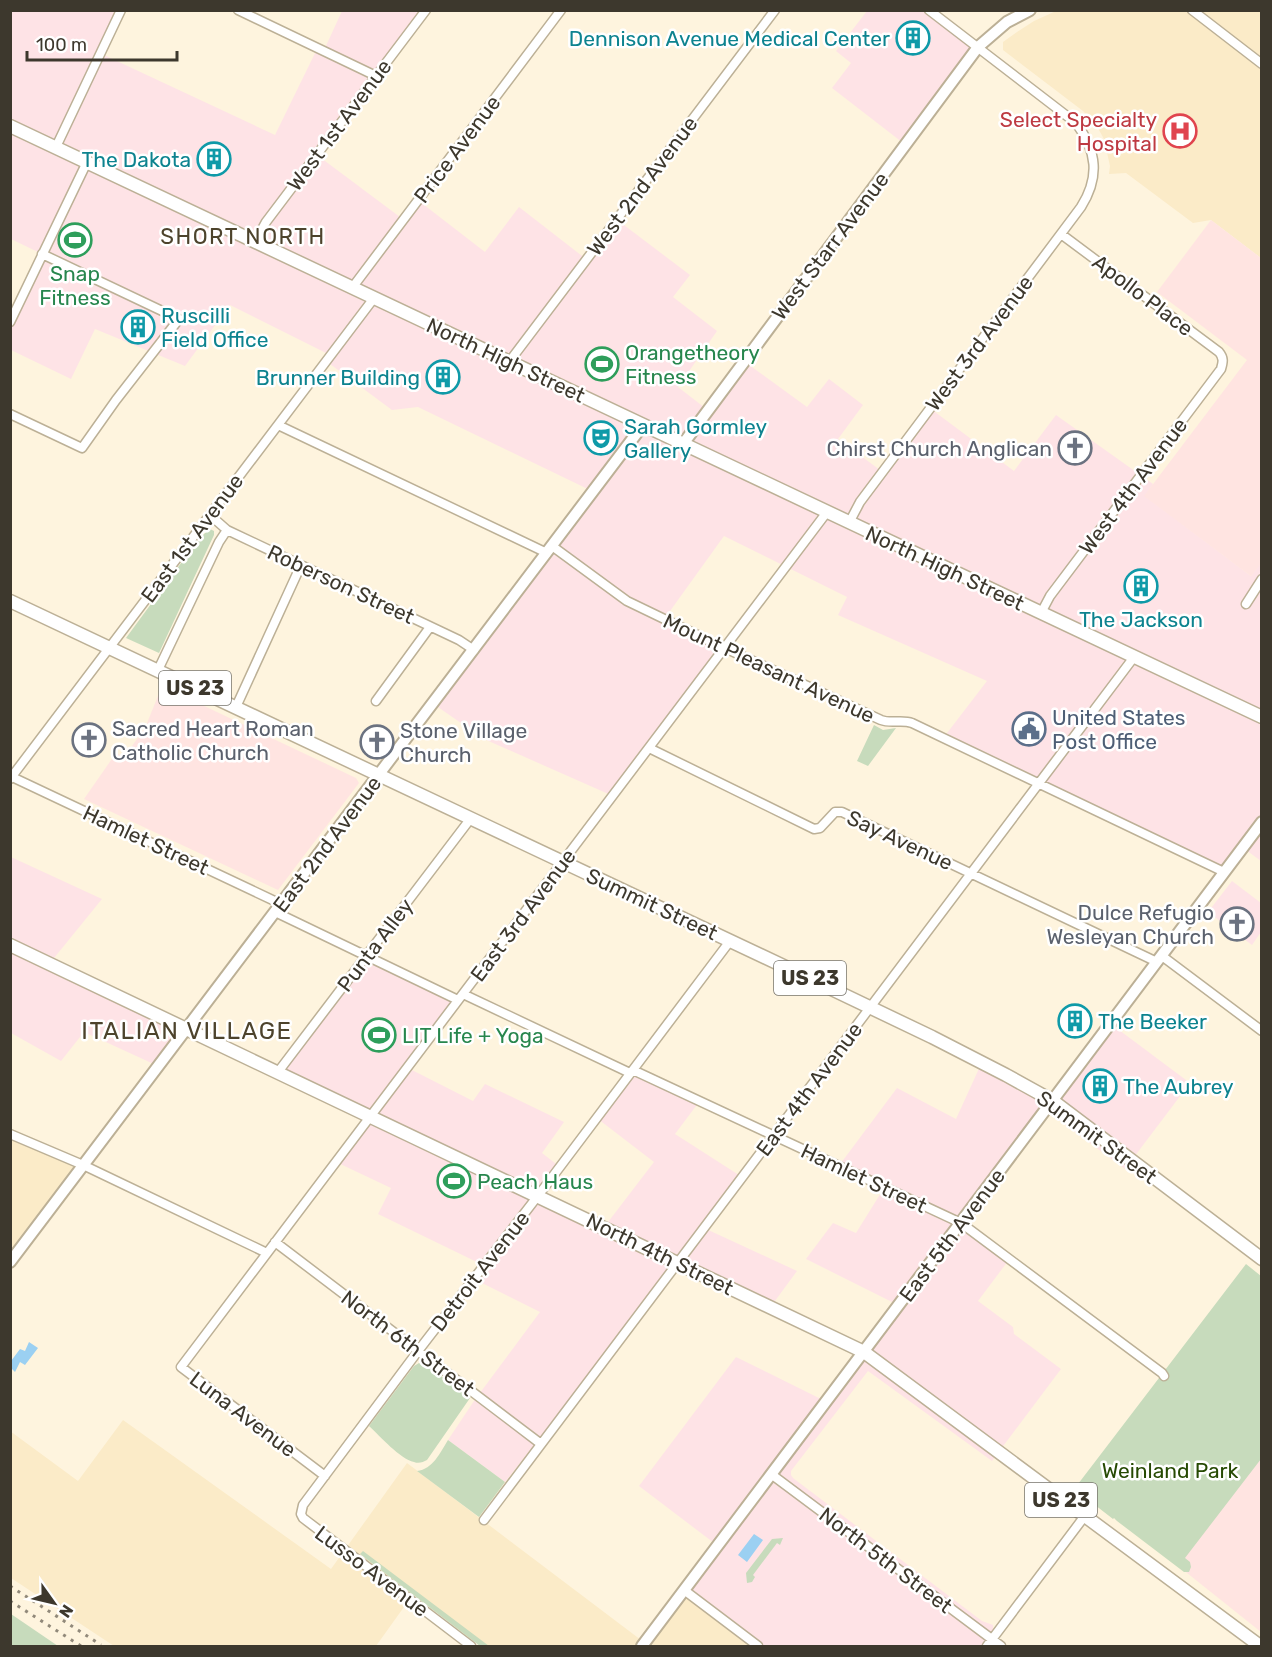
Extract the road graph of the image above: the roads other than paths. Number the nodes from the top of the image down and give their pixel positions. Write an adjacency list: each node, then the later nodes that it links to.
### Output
1 (121, 10): 13 (street)
2 (426, 10): 11 (street, West 1st Avenue)
3 (561, 10): 18 (street, Price Avenue)
4 (775, 10): 22 (street, West 2nd Avenue)
5 (928, 10): 9 (street)
6 (1030, 10): 9 (street)
7 (1192, 10): 10 (street)
8 (238, 11): 11 (street)
9 (978, 47): 15 (street, West 3rd Avenue); 26 (street, West Starr Avenue)
10 (1262, 64)
11 (376, 76): 16 (street, West 1st Avenue)
12 (10, 126): 13 (main road, North High Street)
13 (56, 147): 14 (main road, North High Street)
14 (87, 162): 16 (main road, North High Street); 17 (street)
15 (1061, 234): 21 (street, Apollo Place); 29 (street, West 3rd Avenue)
16 (255, 242): 18 (main road, North High Street)
17 (42, 254): 20 (street); 23 (street)
18 (352, 288): 19 (main road, North High Street)
19 (374, 298): 22 (main road, North High Street); 24 (street, East 1st Avenue)
20 (10, 322)
21 (1223, 359): 36 (street, West 4th Avenue)
22 (509, 362): 25 (main road, North High Street)
23 (10, 414)
24 (278, 425): 28 (street, East 1st Avenue); 31 (street, Mount Pleasant Avenue)
25 (643, 425): 26 (main road, North High Street); 31 (street, East 2nd Avenue)
26 (683, 444): 27 (main road, North High Street)
27 (827, 512): 29 (main road, North High Street); 39 (street, East 3rd Avenue)
28 (210, 515): 30 (street, Roberson Street); 38 (street, East 1st Avenue)
29 (849, 523): 36 (main road, North High Street)
30 (227, 530): 32 (street, Roberson Street); 42 (street)
31 (549, 549): 39 (street, Mount Pleasant Avenue); 40 (street, East 2nd Avenue)
32 (301, 566): 37 (street, Roberson Street); 44 (street)
33 (1262, 579): 35 (street)
34 (10, 601): 38 (main road, Summit Street / US 23)
35 (1246, 604)
36 (1041, 613): 41 (main road, North High Street)
37 (430, 627): 40 (street, Roberson Street); 43 (street)
38 (110, 648): 42 (main road, Summit Street / US 23); 48 (street, East 1st Avenue)
39 (724, 648): 46 (street, East 3rd Avenue); 49 (street, Mount Pleasant Avenue)
40 (474, 650): 47 (street, East 2nd Avenue)
41 (1134, 657): 45 (main road, North High Street); 49 (street, East 4th Avenue)
42 (158, 670): 44 (main road, Summit Street / US 23)
43 (376, 701)
44 (236, 707): 47 (main road, Summit Street / US 23)
45 (1262, 717)
46 (649, 748): 52 (street, East 3rd Avenue); 54 (street, Say Avenue)
47 (379, 775): 50 (main road, Summit Street / US 23); 55 (street, East 2nd Avenue)
48 (11, 777): 55 (street, Hamlet Street)
49 (1039, 784): 53 (street, Mount Pleasant Avenue); 54 (street, East 4th Avenue)
50 (471, 818): 52 (main road, Summit Street / US 23); 58 (street, Punta Alley)
51 (1262, 822): 53 (street, East 5th Avenue)
52 (563, 862): 56 (main road, Summit Street / US 23); 60 (street, East 3rd Avenue)
53 (1224, 872): 59 (street, East 5th Avenue)
54 (971, 874): 59 (street, Say Avenue); 61 (street, East 4th Avenue)
55 (278, 908): 58 (street, Hamlet Street); 62 (street, East 2nd Avenue)
56 (730, 941): 61 (main road, Summit Street / US 23); 65 (street, Detroit Avenue)
57 (10, 945): 62 (main road, North 4th Street / US 23)
58 (368, 955): 60 (street, Hamlet Street); 64 (street, Punta Alley)
59 (1159, 959): 63 (street, Say Avenue); 66 (street, East 5th Avenue)
60 (461, 997): 65 (street, Hamlet Street); 67 (street, East 3rd Avenue)
61 (870, 1007): 66 (main road, Summit Street / US 23); 69 (street, East 4th Avenue)
62 (186, 1029): 64 (main road, North 4th Street / US 23); 70 (street, East 2nd Avenue)
63 (1262, 1031)
64 (278, 1072): 67 (main road, North 4th Street / US 23)
65 (632, 1072): 69 (street, Hamlet Street); 71 (street, Detroit Avenue)
66 (1053, 1101): 72 (street, East 5th Avenue); 75 (main road, Summit Street / US 23)
67 (370, 1116): 71 (main road, North 4th Street / US 23); 73 (street, East 3rd Avenue)
68 (10, 1134): 70 (street)
69 (773, 1136): 72 (street, Hamlet Street); 77 (street, East 4th Avenue)
70 (83, 1165): 74 (street); 76 (street, East 2nd Avenue)
71 (538, 1196): 77 (main road, North 4th Street / US 23); 79 (street, Detroit Avenue)
72 (961, 1223): 80 (street, East 5th Avenue); 81 (street, Hamlet Street)
73 (275, 1242): 74 (street, East 3rd Avenue); 79 (street, North 6th Street)
74 (267, 1253): 78 (street, East 3rd Avenue)
75 (1262, 1259)
76 (10, 1262)
77 (677, 1263): 80 (main road, North 4th Street / US 23); 83 (street, East 4th Avenue)
78 (218, 1318): 85 (street, Luna Avenue)
79 (418, 1351): 82 (street, Detroit Avenue); 83 (street, North 6th Street)
80 (864, 1352): 84 (street, East 5th Avenue); 86 (main road, North 4th Street / US 23)
81 (1164, 1376)
82 (360, 1429): 85 (street, Lusso Avenue)
83 (541, 1444): 87 (street, East 4th Avenue)
84 (771, 1474): 88 (street, East 5th Avenue); 89 (street, North 5th Street)
85 (325, 1476): 91 (street, Lusso Avenue)
86 (1084, 1516): 89 (street); 94 (main road, North 4th Street / US 23)
87 (484, 1520)
88 (684, 1590): 90 (street); 92 (street, East 5th Avenue)
89 (989, 1643): 93 (street, North 5th Street)
90 (755, 1644)
91 (471, 1647)
92 (642, 1647)
93 (1001, 1647)
94 (1260, 1647)

